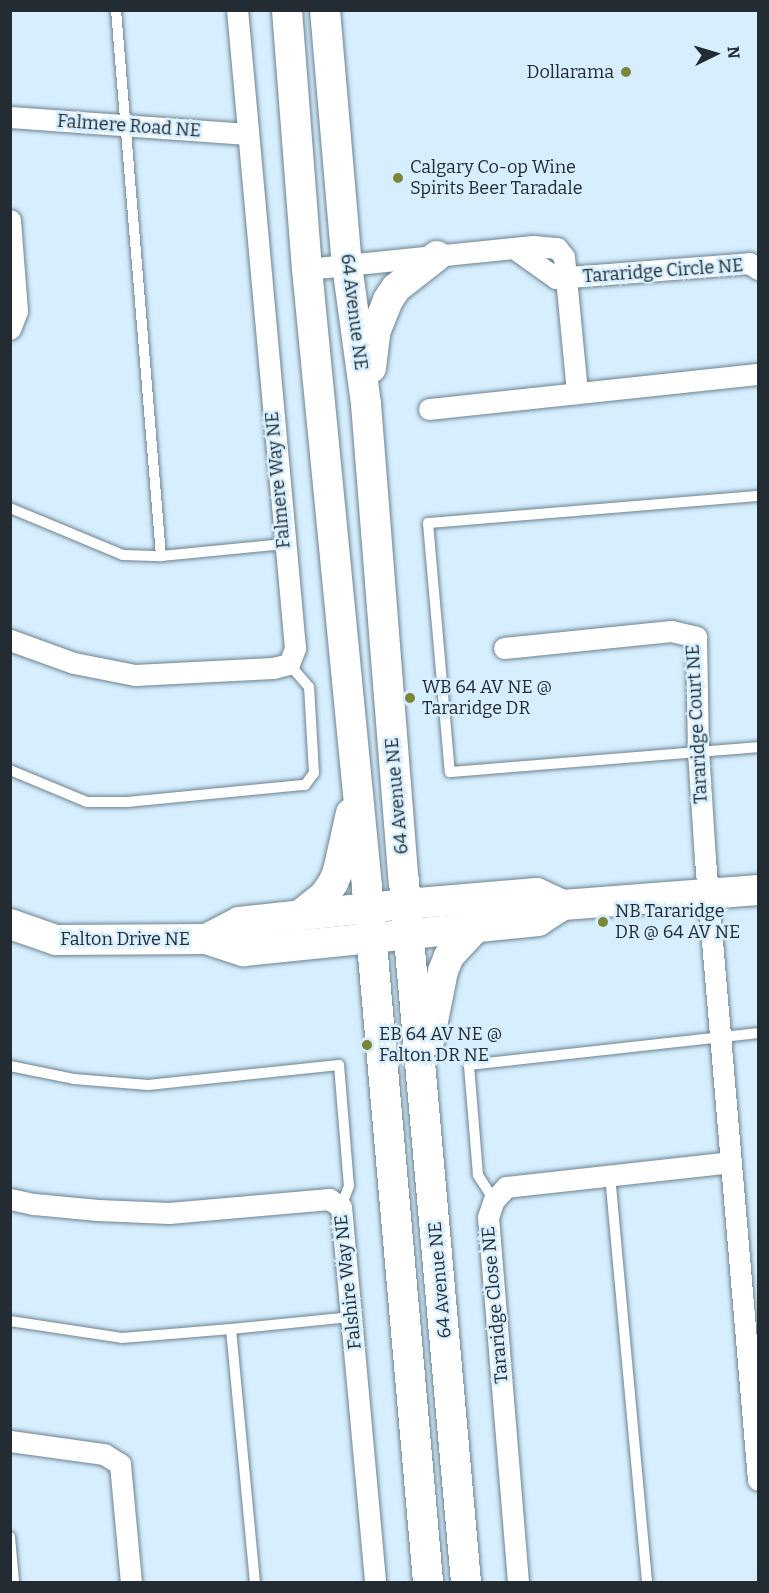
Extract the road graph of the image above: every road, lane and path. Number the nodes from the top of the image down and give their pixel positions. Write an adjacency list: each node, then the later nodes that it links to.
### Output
1 (116, 10): 6 (lane)
2 (237, 10): 7 (street, Falmere Way NE)
3 (287, 10): 11 (main road)
4 (324, 10): 10 (main road, 64 Avenue NE)
5 (10, 117): 6 (street, Falmere Road NE)
6 (127, 126): 7 (street, Falmere Road NE); 22 (lane)
7 (247, 134): 21 (street, Falmere Way NE)
8 (10, 220): 14 (street)
9 (437, 256): 10 (street, Tararidge Circle NE); 13 (street, Tararidge Circle NE); 17 (main road)
10 (347, 265): 11 (street, Tararidge Circle NE); 17 (main road, 64 Avenue NE)
11 (308, 269): 29 (main road)
12 (759, 269): 13 (street, Tararidge Circle NE)
13 (567, 278): 16 (street, Tararidge Circle NE)
14 (10, 329)
15 (759, 374): 16 (street)
16 (577, 393): 18 (street)
17 (366, 404): 32 (main road, 64 Avenue NE)
18 (429, 409)
19 (759, 496): 27 (lane)
20 (10, 508): 22 (lane)
21 (284, 544): 22 (lane); 25 (street, Falmere Way NE)
22 (161, 556)
23 (10, 640): 25 (street)
24 (504, 648): 27 (street, Tararidge Court NE)
25 (289, 664): 28 (lane)
26 (759, 747): 27 (lane)
27 (698, 751): 31 (street, Tararidge Court NE)
28 (10, 770)
29 (357, 786): 34 (main road); 35 (main road)
30 (759, 890): 31 (main road)
31 (709, 894): 33 (main road); 42 (street)
32 (406, 904): 33 (main road, Falton Drive NE); 34 (main road, Falton Drive NE); 38 (main road, 64 Avenue NE)
33 (563, 905): 37 (main road, Falton Drive NE)
34 (369, 910): 35 (main road, Falton Drive NE); 40 (main road)
35 (299, 916): 39 (main road, Falton Drive NE)
36 (10, 924): 39 (main road, Falton Drive NE)
37 (475, 928): 38 (main road, Falton Drive NE); 44 (main road)
38 (409, 935): 40 (main road, Falton Drive NE); 44 (main road, 64 Avenue NE)
39 (206, 939): 40 (main road, Falton Drive NE)
40 (371, 939): 61 (main road)
41 (759, 1033): 42 (lane)
42 (721, 1036): 45 (street); 48 (lane)
43 (10, 1066): 49 (lane)
44 (422, 1079): 62 (main road, 64 Avenue NE)
45 (731, 1162): 46 (street, Tararidge Close NE); 54 (street)
46 (610, 1175): 48 (street, Tararidge Close NE); 64 (lane)
47 (10, 1199): 49 (street, Falshire Way NE)
48 (494, 1200): 63 (street, Tararidge Close NE)
49 (341, 1207): 50 (street, Falshire Way NE)
50 (352, 1317): 52 (lane); 60 (street, Falshire Way NE)
51 (10, 1320): 52 (lane)
52 (231, 1329): 59 (lane)
53 (10, 1441): 58 (street)
54 (759, 1480)
55 (10, 1537): 56 (lane)
56 (11, 1561): 57 (lane)
57 (14, 1582)
58 (131, 1582)
59 (255, 1582)
60 (375, 1582)
61 (428, 1582)
62 (466, 1582)
63 (518, 1582)
64 (646, 1582)

